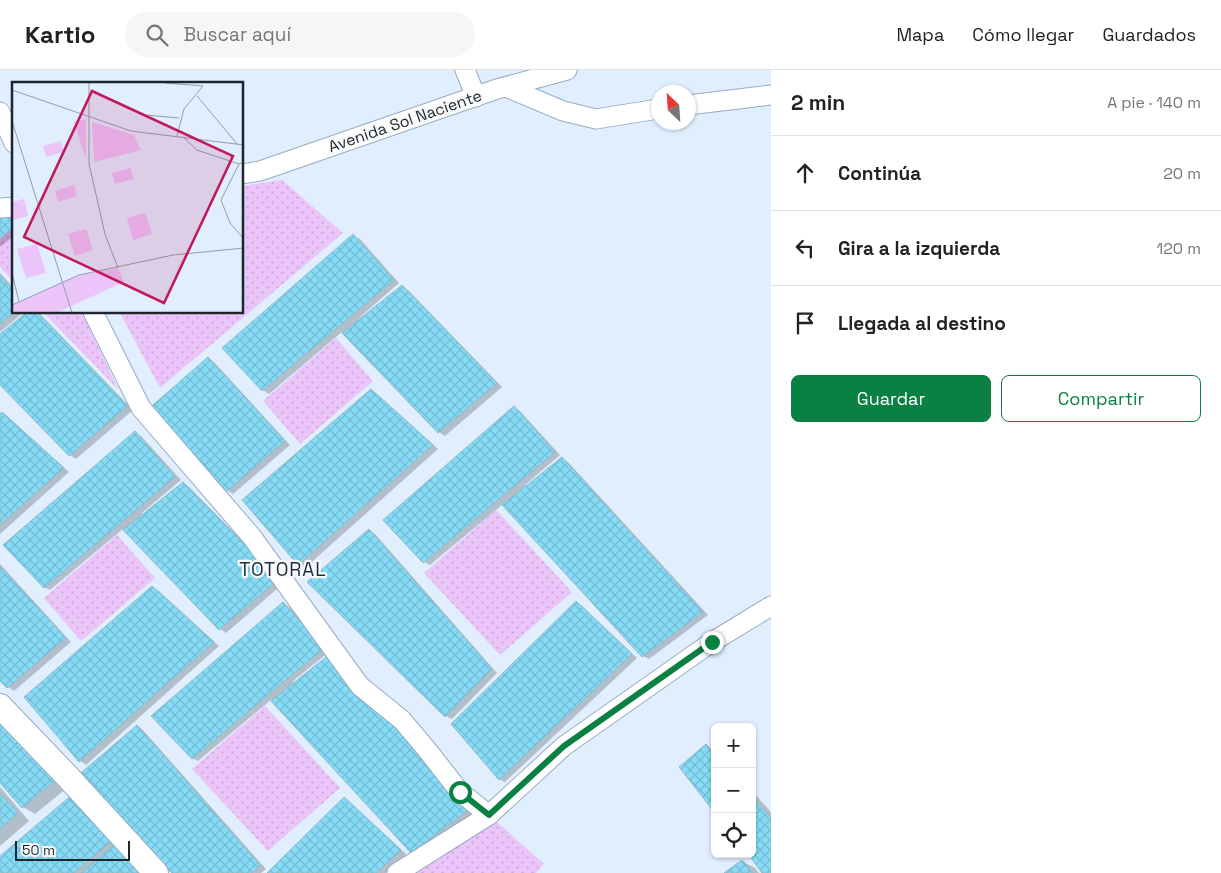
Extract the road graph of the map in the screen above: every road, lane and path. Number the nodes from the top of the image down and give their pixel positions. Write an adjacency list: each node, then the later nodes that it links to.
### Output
1 (465, 70): 5 (street)
2 (567, 70): 3 (street, Avenida Sol Naciente)
3 (506, 87): 5 (street, Avenida Sol Naciente); 7 (street)
4 (771, 94): 6 (street)
5 (476, 97): 10 (street, Avenida Sol Naciente)
6 (696, 104)
7 (651, 110)
8 (0, 112): 9 (street)
9 (12, 139)
10 (244, 174)
11 (94, 314): 14 (street)
12 (771, 606): 14 (street)
13 (0, 706): 15 (main road)
14 (489, 815): 16 (street)
15 (156, 873)
16 (397, 873)

